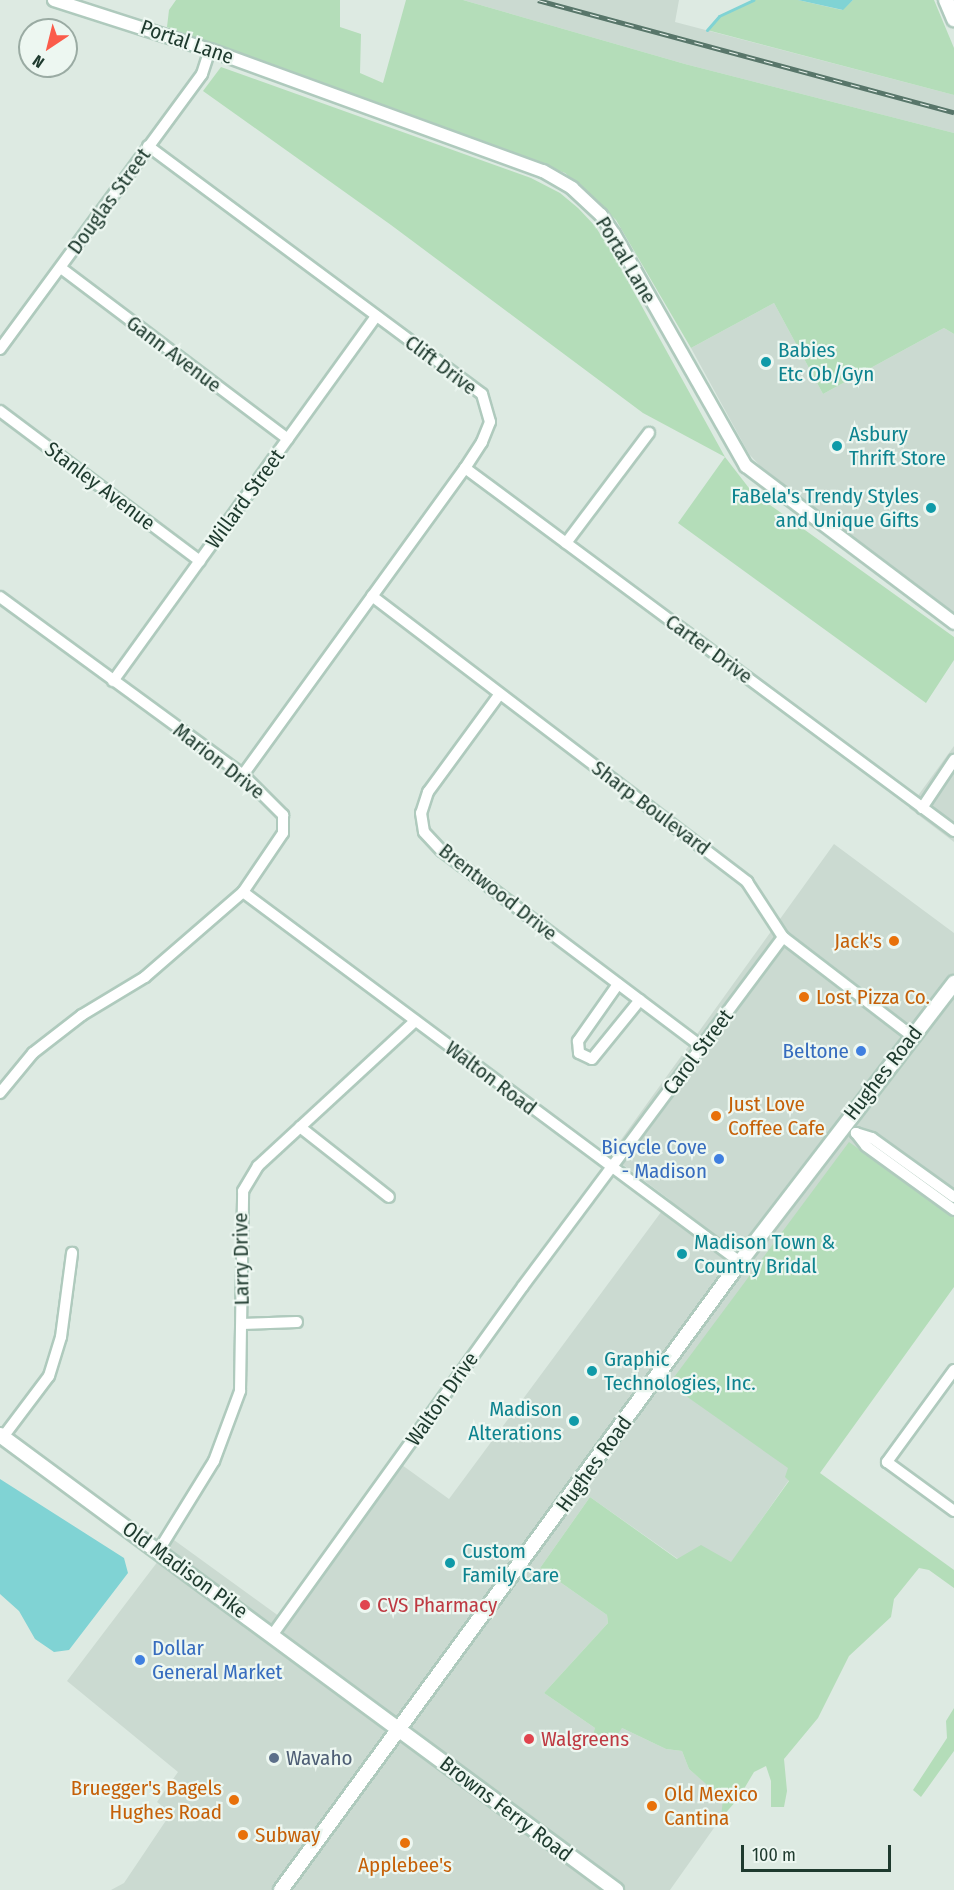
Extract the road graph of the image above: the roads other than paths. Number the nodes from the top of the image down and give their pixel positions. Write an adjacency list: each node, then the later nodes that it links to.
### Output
1 (54, 0): 4 (street, Portal Lane)
2 (946, 0): 3 (main road)
3 (954, 19)
4 (210, 50): 5 (street, Douglas Street); 17 (street, Portal Lane)
5 (148, 146): 6 (street, Douglas Street); 7 (street, Clift Drive)
6 (61, 268): 8 (street, Douglas Street); 11 (street, Gann Avenue)
7 (376, 316): 11 (street, Willard Street); 12 (street, Clift Drive)
8 (0, 349)
9 (0, 411): 14 (street, Stanley Avenue)
10 (649, 433): 13 (street)
11 (288, 439): 14 (street, Willard Street)
12 (465, 468): 13 (street, Carter Drive); 15 (street, Clift Drive)
13 (566, 543): 22 (street, Carter Drive)
14 (200, 561): 18 (street, Willard Street)
15 (372, 596): 19 (street, Sharp Boulevard); 21 (street, Clift Drive)
16 (0, 597): 18 (street, Marion Drive)
17 (954, 623)
18 (113, 681): 21 (street, Marion Drive)
19 (499, 694): 25 (street, Sharp Boulevard); 27 (street, Brentwood Drive)
20 (954, 760): 22 (street)
21 (243, 775): 24 (street, Marion Drive)
22 (922, 808): 23 (street, Carter Drive)
23 (954, 831)
24 (243, 892): 29 (street, Walton Road); 32 (street, Marion Drive)
25 (783, 937): 30 (street, Sharp Boulevard); 31 (street, Carol Street)
26 (954, 983): 30 (main road, Hughes Road)
27 (618, 984): 28 (street, Brentwood Drive); 28 (street)
28 (640, 1000): 31 (street, Brentwood Drive)
29 (415, 1021): 34 (street, Larry Drive); 36 (street, Walton Road)
30 (912, 1036): 33 (main road, Hughes Road)
31 (702, 1047): 36 (street, Carol Street)
32 (0, 1093)
33 (843, 1124): 35 (street); 41 (main road, Hughes Road)
34 (300, 1127): 37 (street); 43 (street, Larry Drive)
35 (856, 1133): 38 (street); 39 (street)
36 (614, 1167): 41 (street, Walton Road); 48 (street, Walton Drive)
37 (389, 1197)
38 (954, 1197)
39 (954, 1210)
40 (72, 1254): 45 (street)
41 (740, 1262): 49 (main road, Hughes Road)
42 (297, 1322): 43 (street)
43 (242, 1324): 47 (street, Larry Drive)
44 (954, 1370): 46 (street)
45 (1, 1436): 47 (main road, Old Madison Pike)
46 (954, 1511)
47 (159, 1550): 48 (main road, Old Madison Pike)
48 (273, 1634): 49 (main road, Old Madison Pike)
49 (398, 1727): 50 (main road, Hughes Road); 51 (main road, Browns Ferry Road)
50 (281, 1890)
51 (616, 1890)

